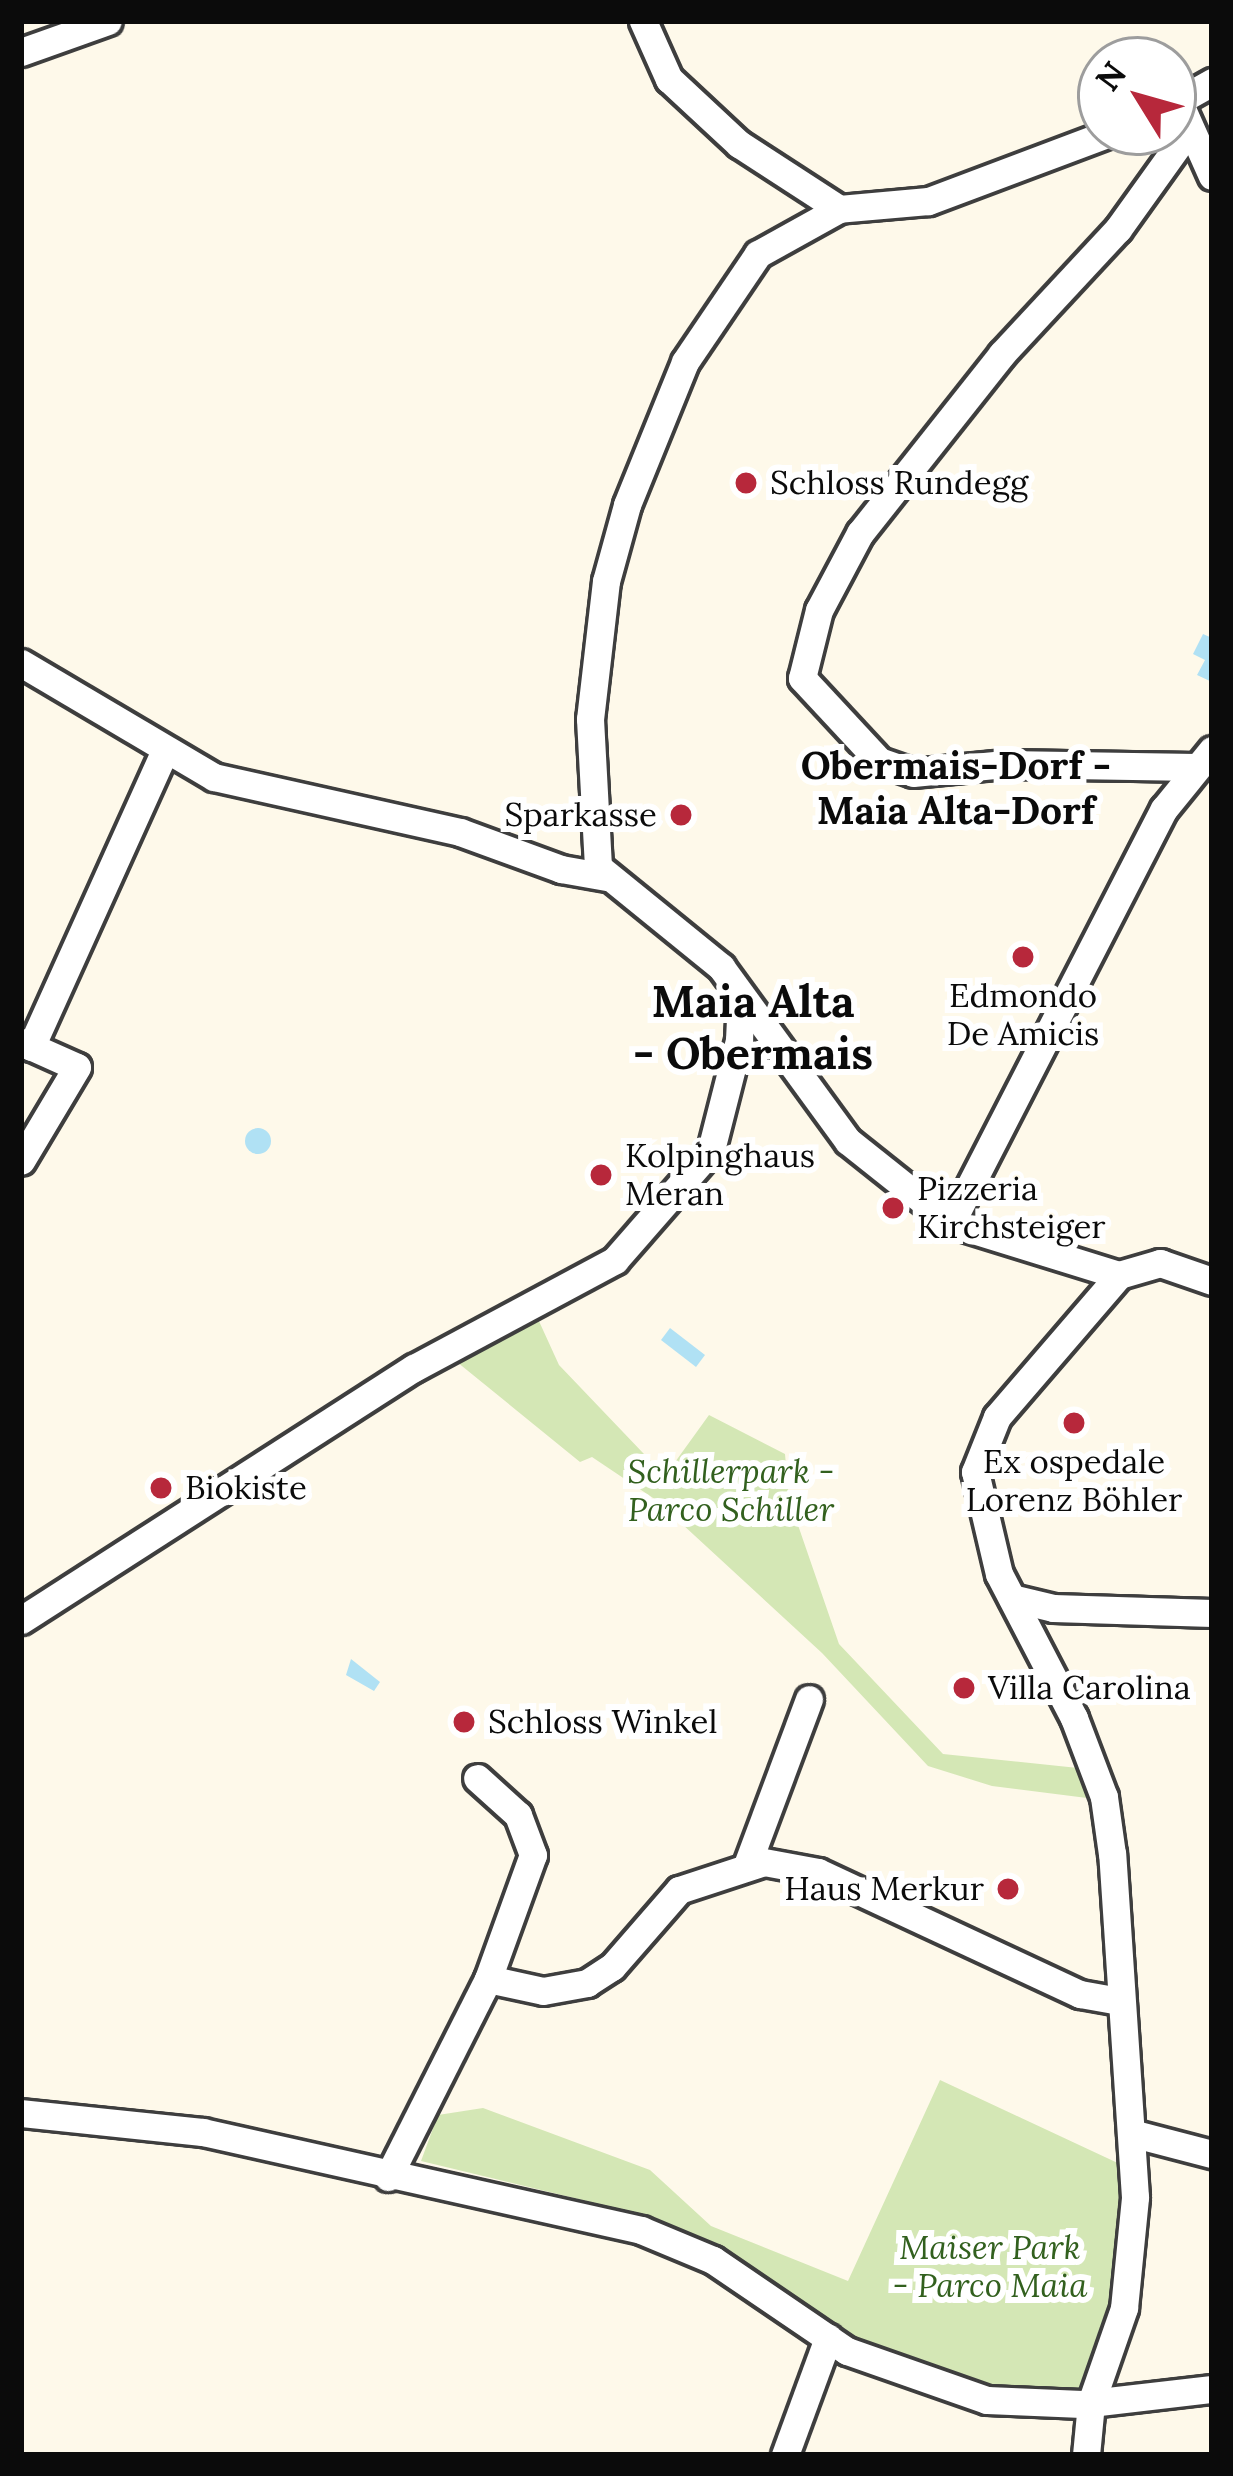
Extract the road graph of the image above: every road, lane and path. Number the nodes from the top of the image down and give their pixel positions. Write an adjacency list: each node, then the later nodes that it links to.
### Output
1 (108, 21): 3 (street)
2 (643, 21): 8 (street)
3 (21, 52)
4 (1077, 145): 8 (street)
5 (1197, 146): 7 (street)
6 (1170, 156): 11 (street)
7 (1212, 176)
8 (839, 209): 12 (street)
9 (21, 662): 10 (street)
10 (164, 753): 12 (street); 14 (street)
11 (1208, 755): 16 (street)
12 (606, 877): 13 (street)
13 (741, 998): 16 (street); 21 (street)
14 (26, 1045): 15 (street)
15 (21, 1161)
16 (951, 1223): 17 (street)
17 (1120, 1275): 18 (street); 19 (street)
18 (1210, 1278)
19 (1012, 1598): 20 (street); 26 (street)
20 (1212, 1613)
21 (21, 1620)
22 (808, 1699): 24 (street)
23 (477, 1778): 25 (street)
24 (747, 1865): 25 (street); 26 (street)
25 (488, 1979): 30 (street)
26 (1120, 2000): 28 (street)
27 (21, 2113): 30 (street)
28 (1135, 2134): 29 (street); 33 (street)
29 (1212, 2154)
30 (388, 2177): 31 (street)
31 (828, 2338): 33 (street); 34 (street)
32 (1212, 2389): 33 (street)
33 (1090, 2403): 35 (street)
34 (785, 2455)
35 (1085, 2455)

